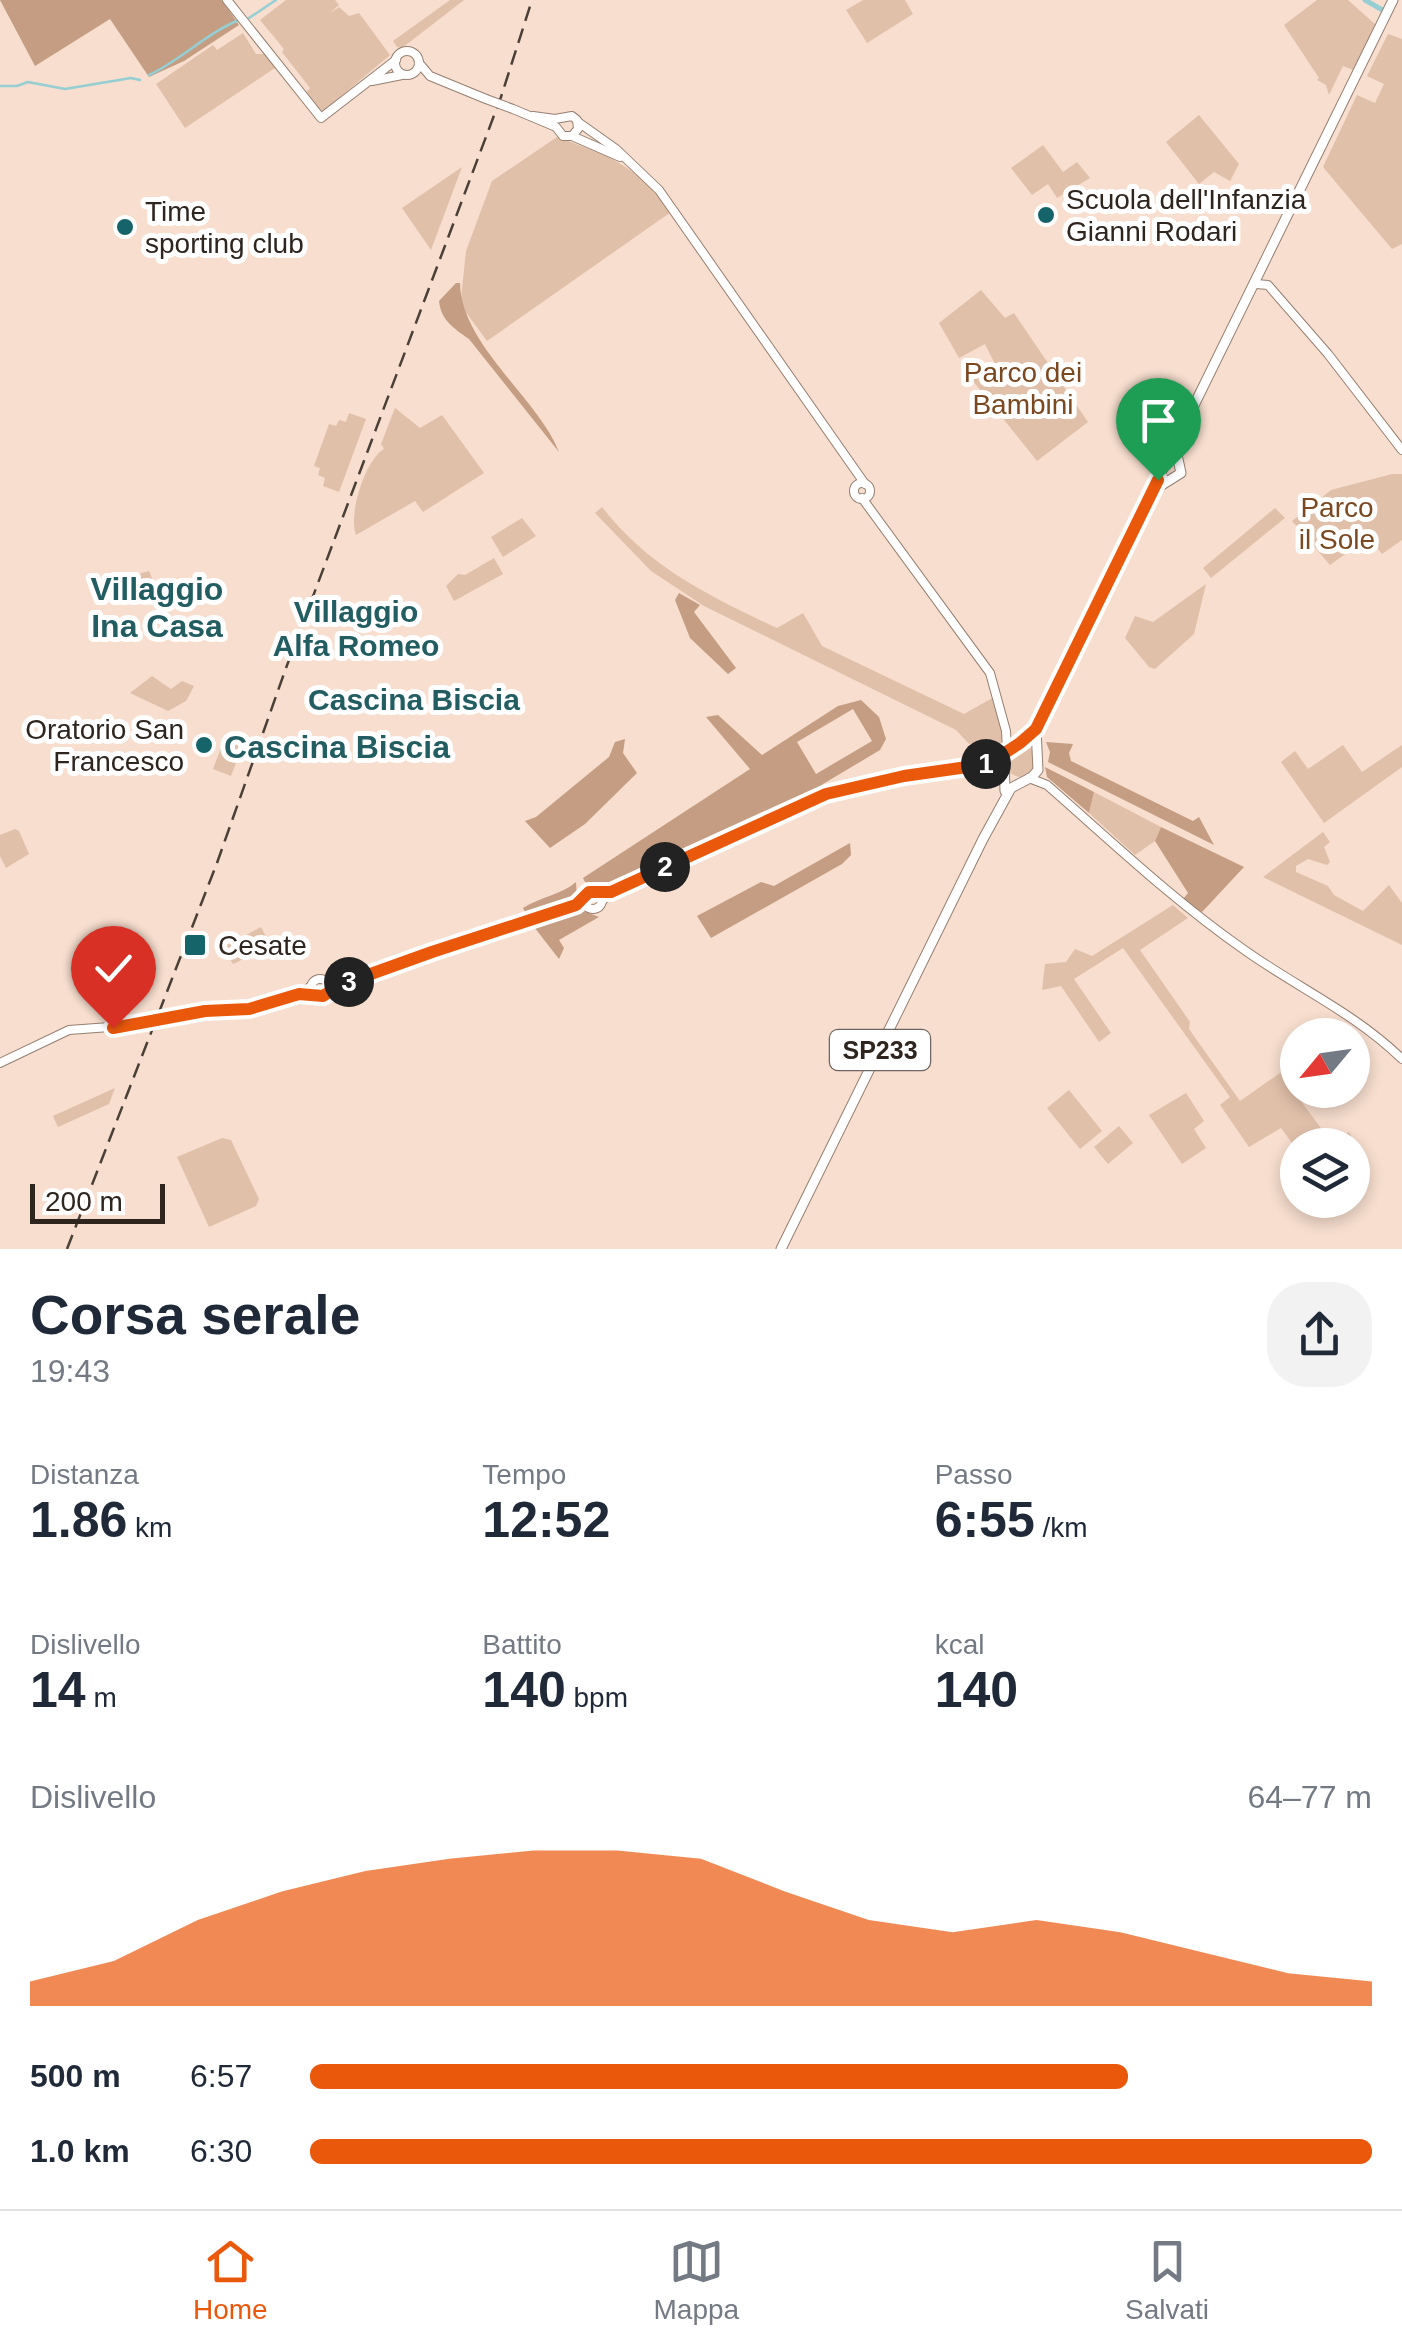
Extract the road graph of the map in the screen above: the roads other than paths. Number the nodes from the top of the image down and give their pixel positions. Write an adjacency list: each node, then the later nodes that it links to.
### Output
1 (227, 0): 7 (street)
2 (1394, 2): 12 (main road)
3 (396, 60): 4 (street); 5 (street); 7 (street)
4 (419, 63): 5 (street); 6 (street)
5 (407, 74): 6 (street); 7 (street)
6 (442, 82): 9 (street, bridge)
7 (368, 83)
8 (578, 122): 9 (street); 10 (street); 11 (street)
9 (558, 123): 10 (street)
10 (572, 136): 11 (street)
11 (640, 171): 17 (street)
12 (1256, 284): 13 (street); 14 (main road)
13 (1400, 444)
14 (1173, 461): 15 (main road); 15 (main road)
15 (1165, 476): 16 (main road)
16 (1036, 729): 18 (main road); 20 (main road)
17 (1006, 731): 18 (street); 19 (street)
18 (1020, 743): 19 (main road); 20 (main road)
19 (1006, 752): 21 (street); 23 (main road)
20 (1036, 752): 22 (main road)
21 (957, 768): 23 (street); 27 (street)
22 (1038, 770): 24 (main road); 25 (street)
23 (1006, 772): 24 (main road); 26 (main road)
24 (1025, 779): 25 (street); 26 (main road)
25 (1046, 785): 31 (street)
26 (982, 839): 33 (main road, SP233)
27 (600, 897): 28 (street); 28 (street)
28 (582, 904): 29 (street)
29 (328, 987): 30 (street); 30 (street)
30 (312, 990): 32 (street, bridge)
31 (1402, 1059)
32 (2, 1060)
33 (781, 1249)

